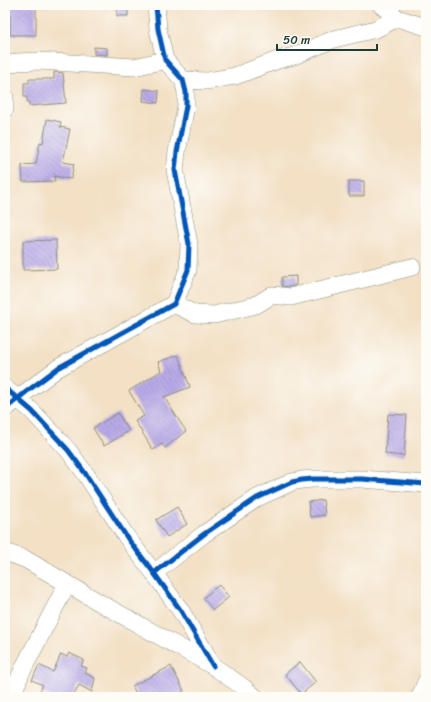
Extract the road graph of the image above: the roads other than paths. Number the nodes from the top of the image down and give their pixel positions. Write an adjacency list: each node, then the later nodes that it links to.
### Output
1 (156, 5): 5 (street)
2 (381, 5): 3 (street)
3 (397, 18): 4 (street); 7 (street)
4 (426, 27)
5 (165, 60): 6 (street); 7 (street)
6 (5, 66)
7 (183, 80): 11 (street)
8 (5, 97): 9 (street)
9 (5, 109)
10 (412, 267): 11 (street)
11 (174, 304): 12 (street)
12 (9, 398): 15 (street)
13 (426, 484): 15 (street)
14 (5, 552): 16 (street)
15 (154, 572): 17 (street)
16 (67, 584): 17 (street); 19 (street)
17 (213, 666): 20 (street)
18 (426, 682): 21 (street)
19 (11, 697)
20 (255, 697)
21 (420, 697)

